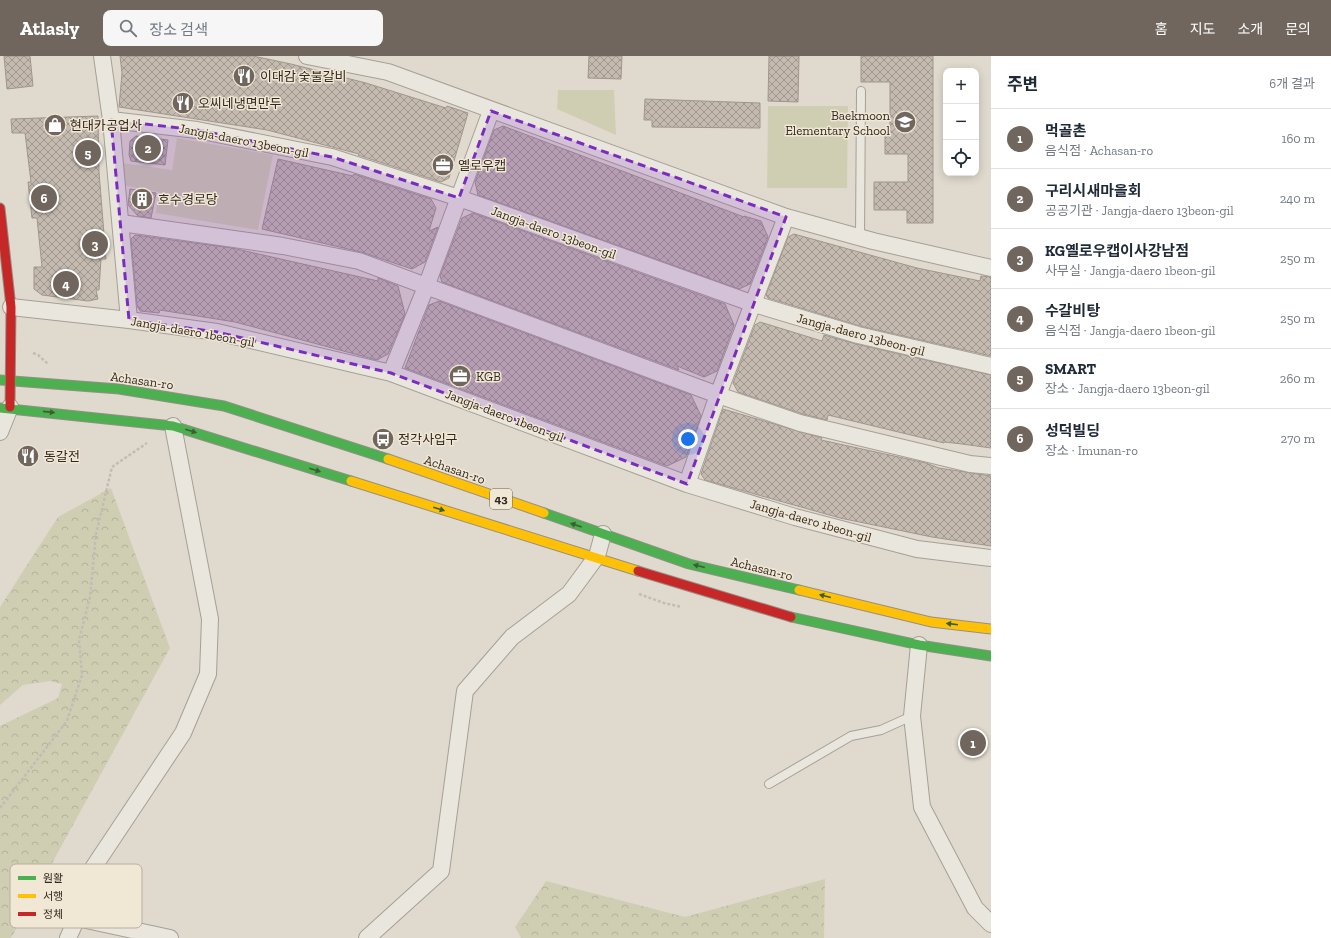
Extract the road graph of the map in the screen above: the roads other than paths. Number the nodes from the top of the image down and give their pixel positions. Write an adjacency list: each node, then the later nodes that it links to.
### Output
1 (102, 56): 5 (street)
2 (307, 56): 4 (street)
3 (861, 91): 10 (lane)
4 (491, 111): 6 (street); 8 (street)
5 (111, 120): 6 (street, Jangja-daero 13beon-gil); 9 (street)
6 (459, 198): 12 (street); 14 (street, Jangja-daero 13beon-gil)
7 (0, 208): 13 (main road)
8 (786, 217): 10 (street); 14 (street)
9 (121, 223): 12 (street); 16 (street)
10 (860, 237): 11 (street)
11 (991, 268)
12 (426, 286): 18 (street); 21 (street)
13 (4, 287): 15 (main road)
14 (754, 304): 17 (street, Jangja-daero 13beon-gil); 21 (street)
15 (11, 307): 16 (street, Jangja-daero 1beon-gil); 20 (main road)
16 (129, 320): 18 (street, Jangja-daero 1beon-gil)
17 (991, 366)
18 (391, 373): 26 (street, Jangja-daero 1beon-gil)
19 (0, 380): 20 (main road, Achasan-ro / 43)
20 (10, 380): 22 (main road); 27 (main road, Achasan-ro / 43, one-way to 20)
21 (718, 395): 25 (street); 26 (street)
22 (5, 407): 23 (main road, 43, one-way to 23); 24 (street)
23 (173, 426): 28 (main road, 43, one-way to 28); 35 (street)
24 (0, 432)
25 (991, 466)
26 (687, 484): 29 (street, Jangja-daero 1beon-gil)
27 (603, 534): 28 (street); 30 (main road, Achasan-ro / 43, one-way to 27)
28 (595, 557): 31 (main road, 43); 41 (street)
29 (991, 558)
30 (991, 629)
31 (919, 645): 32 (main road, 43); 33 (street)
32 (991, 656)
33 (912, 716): 34 (lane); 36 (street)
34 (769, 784)
35 (96, 864)
36 (991, 924)
37 (72, 928): 39 (street)
38 (124, 928): 40 (street)
39 (68, 938)
40 (170, 938)
41 (367, 938)

